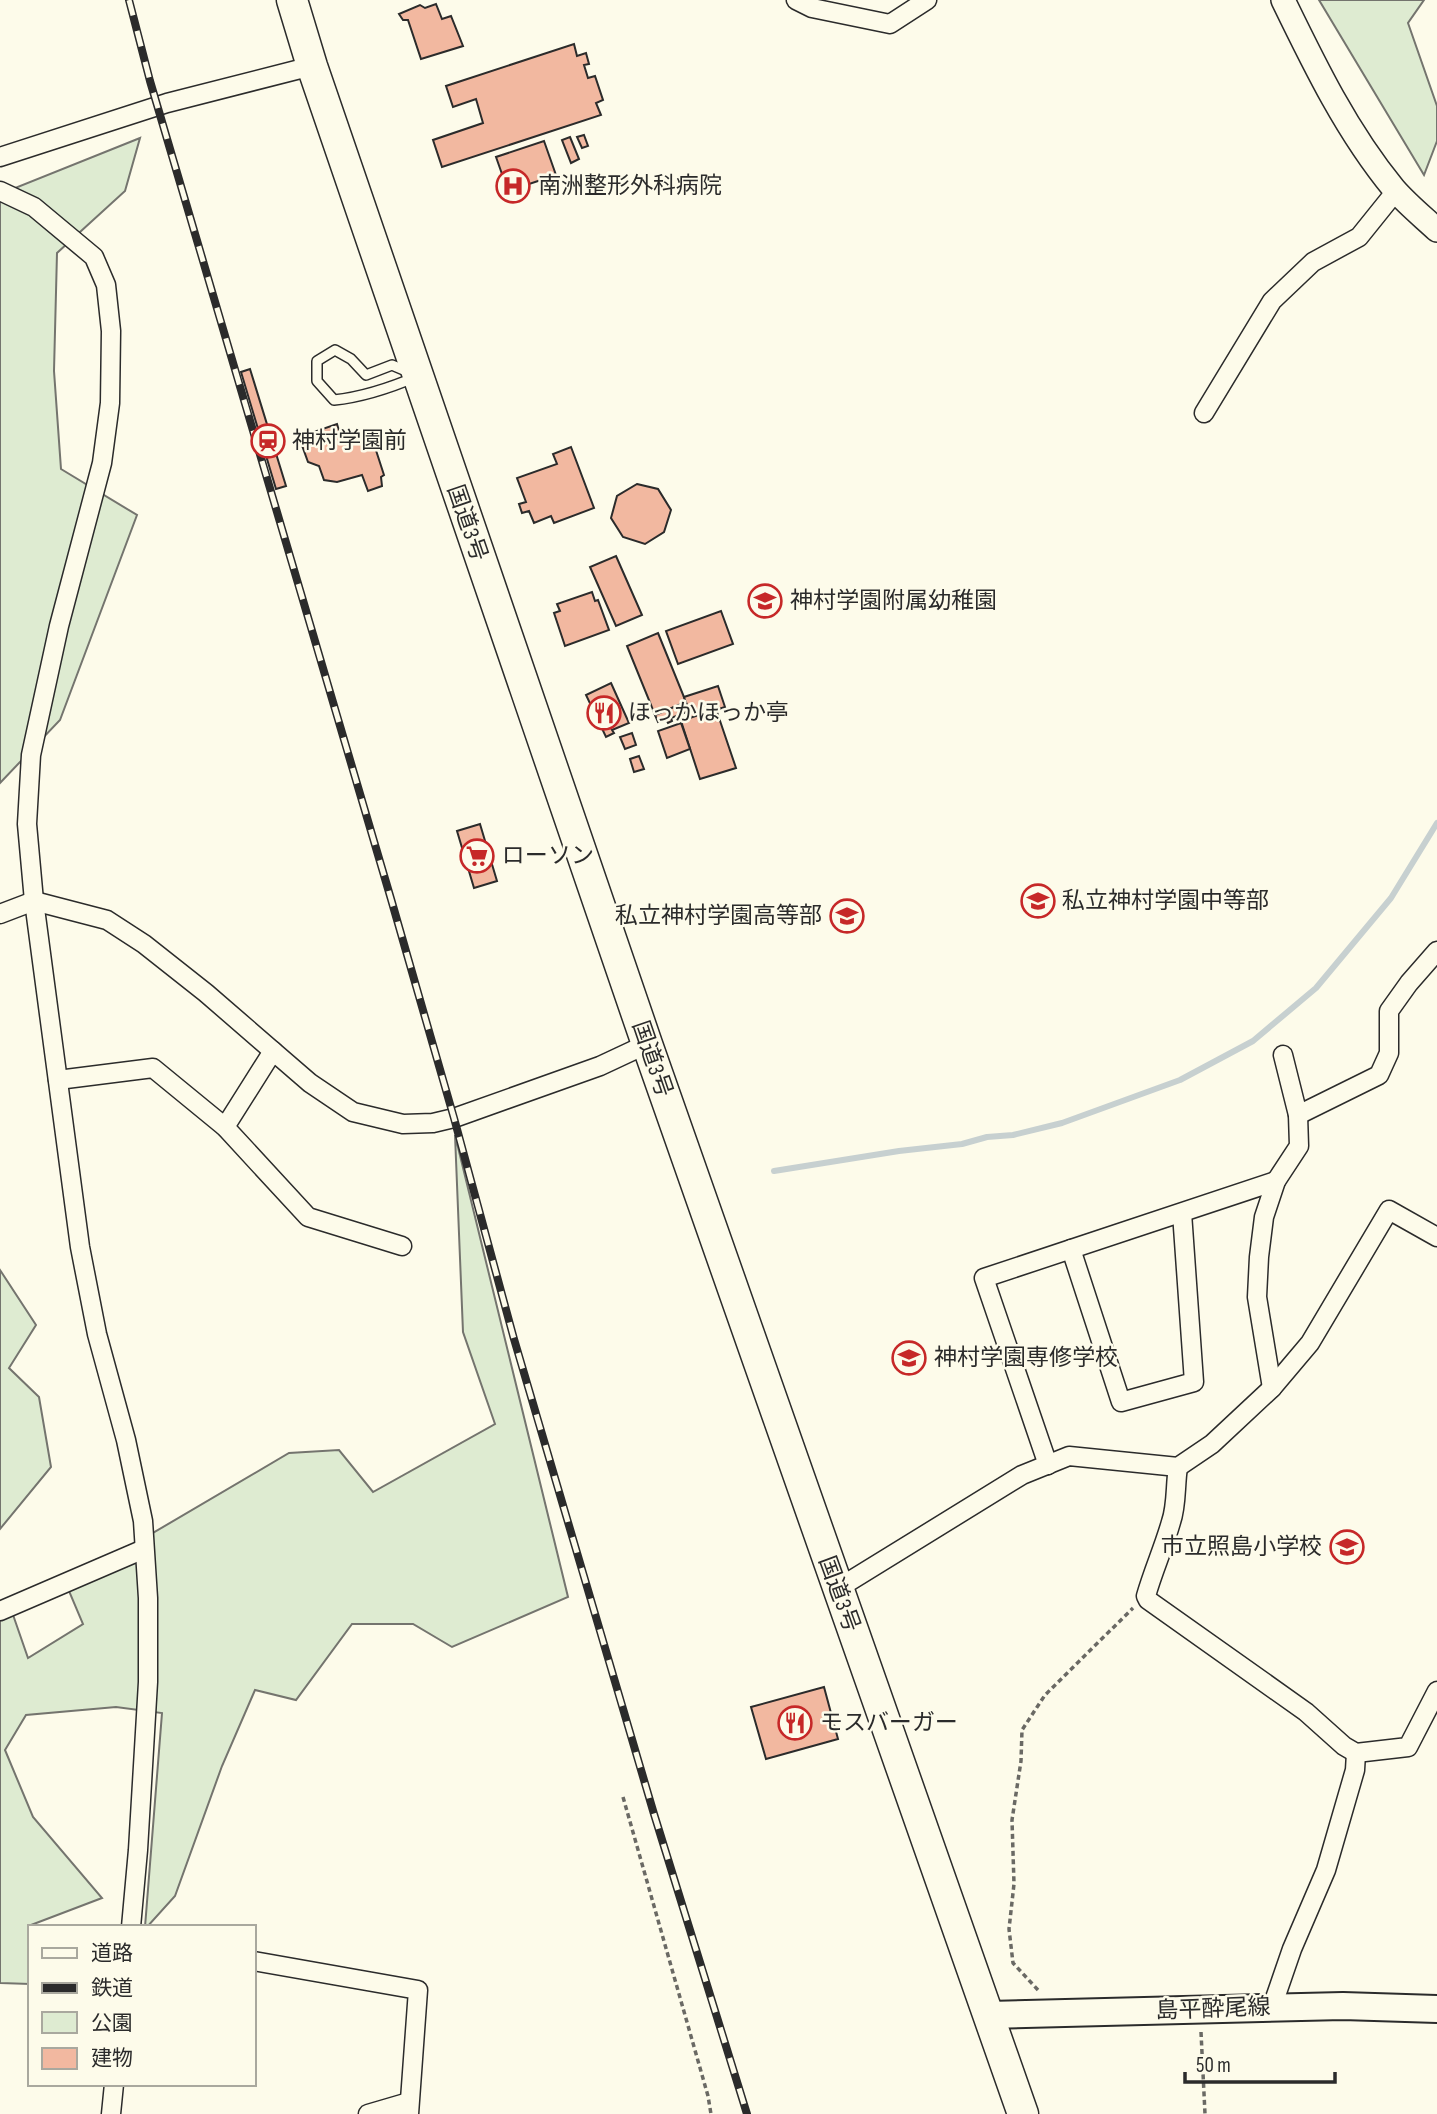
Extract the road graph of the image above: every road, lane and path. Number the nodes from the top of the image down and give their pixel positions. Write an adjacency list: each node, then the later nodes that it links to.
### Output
1 (292, 0): 5 (highway, 国道3号)
2 (796, 0): 3 (street)
3 (927, 0)
4 (1283, 0): 8 (street)
5 (312, 66): 6 (street); 10 (highway, 国道3号)
6 (0, 157)
7 (0, 191): 12 (street)
8 (1396, 191): 9 (street); 11 (street)
9 (1437, 230)
10 (418, 376): 10 (lane); 15 (highway, 国道3号)
11 (1204, 412)
12 (34, 901): 13 (street); 16 (street); 18 (street)
13 (0, 914)
14 (1437, 951): 19 (street)
15 (647, 1044): 16 (street); 30 (highway, 国道3号)
16 (273, 1051): 20 (street)
17 (1283, 1055): 19 (street)
18 (58, 1080): 20 (street); 29 (street)
19 (1298, 1115): 21 (street)
20 (225, 1127): 24 (street)
21 (1276, 1181): 22 (street); 26 (street)
22 (1182, 1213): 25 (street); 25 (street)
23 (1437, 1237): 26 (street)
24 (402, 1245)
25 (1071, 1249): 27 (street)
26 (1272, 1388): 28 (street)
27 (1048, 1465): 28 (street); 30 (street)
28 (1178, 1467): 31 (street)
29 (144, 1549): 32 (street); 36 (street)
30 (836, 1589): 42 (highway, 国道3号)
31 (1146, 1595): 34 (street); 41 (path)
32 (0, 1611)
33 (1437, 1691): 34 (street)
34 (1356, 1753): 38 (street)
35 (623, 1797): 47 (path)
36 (131, 1925)
37 (256, 1961): 44 (street)
38 (1272, 2007): 39 (main road, 島平酔尾線); 40 (main road, 島平酔尾線)
39 (1200, 2009): 41 (main road, 島平酔尾線); 49 (path)
40 (1437, 2009)
41 (1058, 2013): 42 (main road, 島平酔尾線)
42 (989, 2015): 48 (highway, 国道3号)
43 (114, 2086): 45 (street)
44 (409, 2108): 46 (street)
45 (111, 2114)
46 (368, 2114)
47 (711, 2114)
48 (1023, 2114)
49 (1205, 2114)

